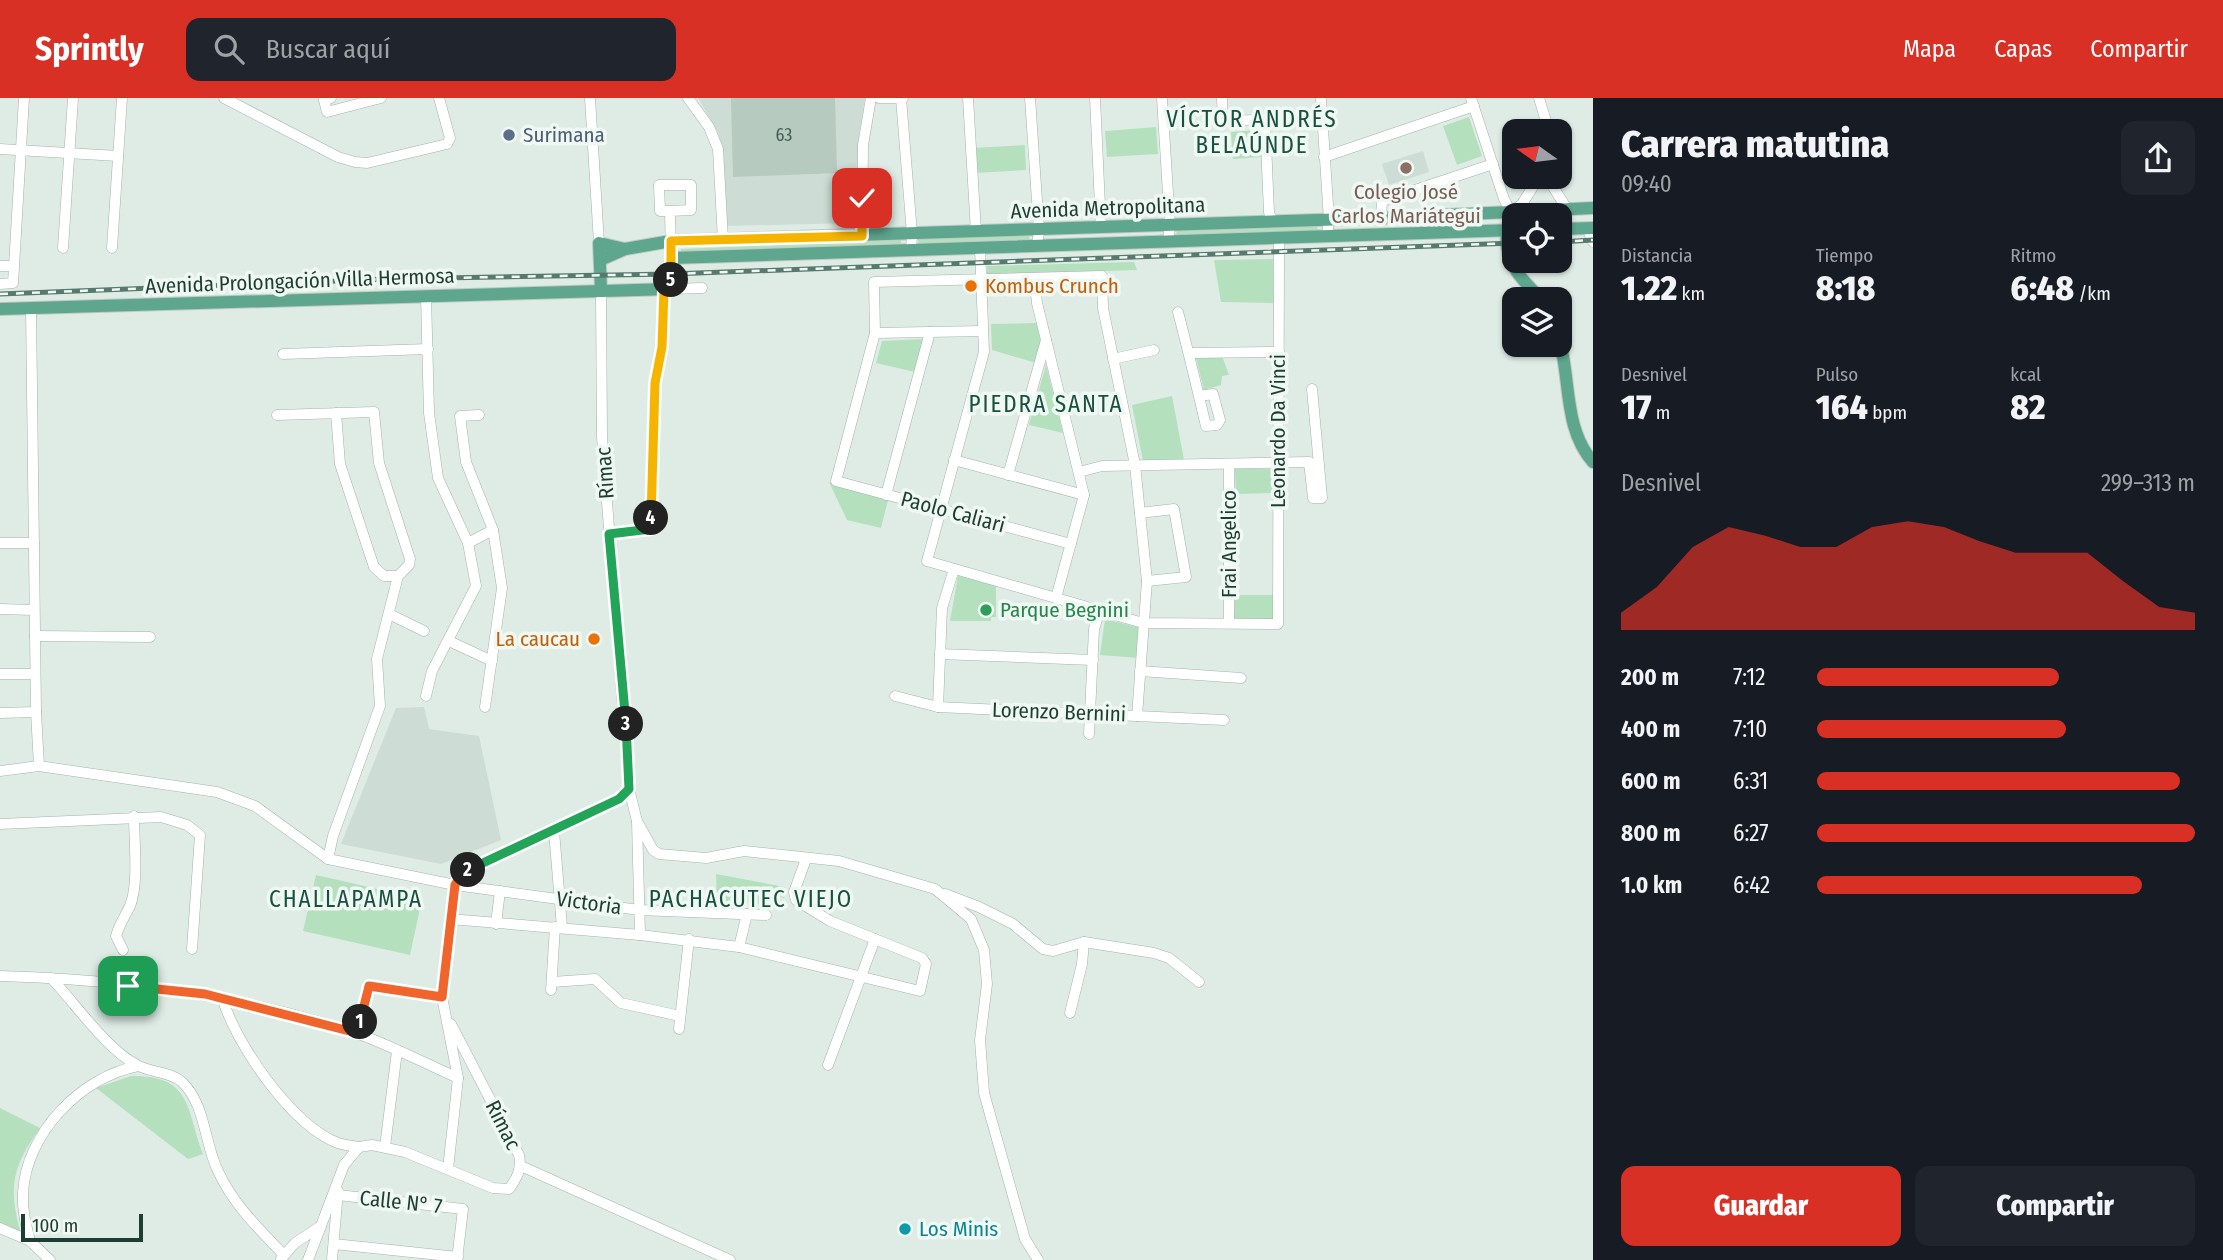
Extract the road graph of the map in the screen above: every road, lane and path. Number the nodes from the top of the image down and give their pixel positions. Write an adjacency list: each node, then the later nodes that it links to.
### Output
1 (24, 98): 25 (street)
2 (73, 98): 26 (street)
3 (122, 98): 27 (street)
4 (224, 98): 6 (street)
5 (331, 98): 19 (street)
6 (439, 98)
7 (590, 98): 53 (street)
8 (688, 98): 49 (street)
9 (871, 98): 46 (street)
10 (879, 98): 11 (street)
11 (902, 98): 45 (street)
12 (968, 98): 44 (street)
13 (1030, 98): 42 (street)
14 (1096, 98): 39 (street)
15 (1162, 98): 38 (street)
16 (1222, 98): 23 (street)
17 (1321, 98): 21 (street)
18 (1539, 98): 22 (street)
19 (376, 99)
20 (1472, 102): 28 (street); 29 (street)
21 (1322, 118): 23 (street); 28 (street)
22 (1545, 119)
23 (1265, 120): 37 (street)
24 (0, 149): 25 (street)
25 (21, 150): 26 (street); 63 (street)
26 (70, 153): 27 (street); 55 (street)
27 (118, 156): 56 (street)
28 (1324, 157): 36 (street)
29 (1493, 164): 30 (street); 35 (street)
30 (1506, 203)
31 (1593, 208): 32 (main road, Avenida Metropolitana)
32 (1572, 209)
33 (670, 211): 50 (street)
34 (1502, 212): 35 (main road, Avenida Metropolitana)
35 (1381, 218): 36 (main road, Avenida Metropolitana)
36 (1329, 220): 37 (main road, Avenida Metropolitana); 47 (street)
37 (1272, 222): 38 (main road, Avenida Metropolitana)
38 (1170, 225): 39 (main road, Avenida Metropolitana); 51 (street)
39 (1101, 228): 42 (main road, Avenida Metropolitana)
40 (1590, 228): 41 (main road); 52 (street)
41 (1572, 229)
42 (1039, 230): 44 (main road, Avenida Metropolitana); 54 (street)
43 (1502, 230): 47 (main road, Avenida Metropolitana)
44 (976, 232): 45 (main road, Avenida Metropolitana)
45 (912, 234): 46 (main road, Avenida Metropolitana); 59 (street)
46 (862, 236): 49 (main road, Avenida Metropolitana)
47 (1327, 236): 48 (main road, Avenida Metropolitana)
48 (1279, 238): 51 (main road, Avenida Metropolitana); 82 (street, Leonardo Da Vinci)
49 (723, 240): 50 (main road, Avenida Metropolitana)
50 (671, 241): 58 (main road, Avenida Metropolitana); 60 (street)
51 (1168, 241): 54 (main road, Avenida Metropolitana)
52 (1593, 242)
53 (599, 243): 58 (main road, Avenida Metropolitana); 61 (main road)
54 (1037, 246): 57 (main road, Avenida Metropolitana)
55 (63, 248)
56 (112, 248)
57 (980, 248): 59 (main road, Avenida Metropolitana); 66 (street)
58 (625, 249): 61 (main road, Avenida Metropolitana)
59 (911, 250): 60 (main road, Avenida Metropolitana)
60 (671, 258): 71 (main road)
61 (600, 260): 70 (main road)
62 (0, 266): 63 (street)
63 (13, 266): 67 (street)
64 (1516, 273): 68 (main road)
65 (1034, 278): 66 (street); 79 (street); 86 (street)
66 (981, 279): 76 (street); 78 (street)
67 (0, 284)
68 (1529, 287)
69 (702, 288): 71 (street)
70 (601, 290): 71 (main road); 72 (main road, Avenida Prolongación Villa Hermosa); 104 (street, Rímac)
71 (667, 290): 104 (street)
72 (426, 296): 73 (main road, Avenida Prolongación Villa Hermosa); 80 (street)
73 (31, 308): 74 (main road, Avenida Prolongación Villa Hermosa); 106 (street)
74 (0, 309)
75 (1178, 312): 84 (street)
76 (983, 331): 77 (street); 92 (street)
77 (930, 332): 78 (street); 99 (street)
78 (875, 333): 99 (street, Paolo Caliari)
79 (1046, 339): 97 (street); 98 (street)
80 (428, 349): 83 (street); 107 (street)
81 (1154, 350): 86 (street)
82 (1279, 352): 84 (street); 94 (street, Leonardo Da Vinci)
83 (283, 354)
84 (1189, 354): 88 (street)
85 (1562, 357): 93 (main road)
86 (1113, 359): 95 (street)
87 (1312, 389): 94 (street)
88 (1199, 397)
89 (336, 413): 90 (street); 110 (street); 110 (street)
90 (276, 415)
91 (479, 415): 103 (street)
92 (954, 460): 98 (street); 101 (street)
93 (1593, 462)
94 (1278, 464): 96 (street); 118 (street, Leonardo Da Vinci)
95 (1135, 465): 96 (street); 97 (street); 102 (street)
96 (1229, 465): 118 (street, Frai Angelico)
97 (1079, 472): 100 (street)
98 (1007, 475): 100 (street)
99 (886, 495): 101 (street, Paolo Caliari)
100 (1084, 495): 108 (street)
101 (941, 509): 108 (street, Paolo Caliari); 109 (street)
102 (1140, 513): 111 (street); 111 (street)
103 (493, 530): 107 (street); 125 (street)
104 (609, 534): 142 (street, Rímac)
105 (0, 543): 106 (street)
106 (34, 543): 114 (street)
107 (468, 543): 122 (street)
108 (1071, 544): 112 (street)
109 (954, 569): 112 (street); 123 (street)
110 (398, 576): 116 (street)
111 (1147, 581): 117 (street)
112 (1056, 598): 115 (street)
113 (0, 609): 114 (street)
114 (34, 610): 120 (street)
115 (1100, 611): 117 (street); 124 (street)
116 (389, 614): 119 (street); 147 (street)
117 (1144, 623): 118 (street); 126 (street)
118 (1229, 623)
119 (424, 631)
120 (35, 636): 121 (street); 128 (street)
121 (150, 637)
122 (449, 641): 125 (street); 130 (street)
123 (940, 654): 124 (street); 133 (street)
124 (1093, 660): 136 (street)
125 (492, 662): 132 (street)
126 (1140, 671): 129 (street); 137 (street)
127 (0, 674): 128 (street)
128 (35, 674): 134 (street)
129 (1241, 678)
130 (426, 696)
131 (895, 696): 133 (street, Lorenzo Bernini)
132 (485, 707)
133 (938, 707): 136 (street, Lorenzo Bernini)
134 (36, 712): 135 (street); 140 (street)
135 (0, 713)
136 (1090, 714): 137 (street, Lorenzo Bernini); 139 (street)
137 (1137, 716): 138 (street, Lorenzo Bernini)
138 (1224, 720)
139 (1089, 734)
140 (39, 766): 141 (street); 147 (street)
141 (0, 771)
142 (629, 789): 144 (street, Rímac); 146 (street)
143 (134, 817): 145 (street); 164 (street); 165 (street)
144 (637, 821): 148 (street); 153 (street)
145 (0, 824)
146 (554, 831): 149 (street); 152 (street)
147 (328, 859): 149 (street, Victoria)
148 (806, 859): 151 (street); 161 (street)
149 (455, 885): 150 (street, Victoria); 156 (street, Rímac)
150 (500, 891): 152 (street, Victoria); 157 (street)
151 (938, 892): 162 (street); 199 (street)
152 (560, 899): 153 (street, Victoria); 158 (street)
153 (639, 910): 154 (street, Victoria); 159 (street)
154 (747, 914): 155 (street, Victoria); 163 (street)
155 (766, 915)
156 (450, 919): 157 (street); 171 (street, Rímac)
157 (496, 924): 158 (street)
158 (558, 927): 159 (street); 174 (street)
159 (640, 934): 160 (street)
160 (689, 939): 163 (street); 174 (street)
161 (875, 939): 167 (street); 167 (street)
162 (1084, 942): 169 (street); 173 (street)
163 (739, 947): 167 (street)
164 (192, 949)
165 (123, 950)
166 (0, 976): 168 (street)
167 (861, 977): 179 (street)
168 (51, 978): 170 (street); 177 (street)
169 (1199, 982)
170 (222, 997): 176 (street); 183 (street)
171 (442, 997): 172 (street, Rímac); 176 (street)
172 (445, 1011): 182 (street, Rímac); 185 (street, Rímac)
173 (1070, 1013)
174 (680, 1016): 175 (street)
175 (679, 1029)
176 (357, 1033): 178 (street)
177 (115, 1049): 180 (street); 181 (street)
178 (397, 1051): 182 (street); 184 (street)
179 (828, 1065)
180 (138, 1066): 181 (street); 193 (street)
181 (110, 1074): 191 (street)
182 (458, 1077): 186 (street, Rímac)
183 (359, 1147): 184 (street); 187 (street)
184 (385, 1147): 186 (street)
185 (521, 1166): 186 (street, Rímac); 198 (street)
186 (448, 1169)
187 (340, 1173): 188 (street); 189 (street)
188 (338, 1195): 192 (street); 194 (street, Calle N° 7)
189 (321, 1226): 193 (street); 196 (street)
190 (0, 1227): 191 (street)
191 (30, 1241): 195 (street)
192 (334, 1244): 194 (street); 197 (street)
193 (282, 1257)
194 (458, 1258)
195 (50, 1260)
196 (307, 1260)
197 (332, 1260)
198 (730, 1260)
199 (1038, 1260)

